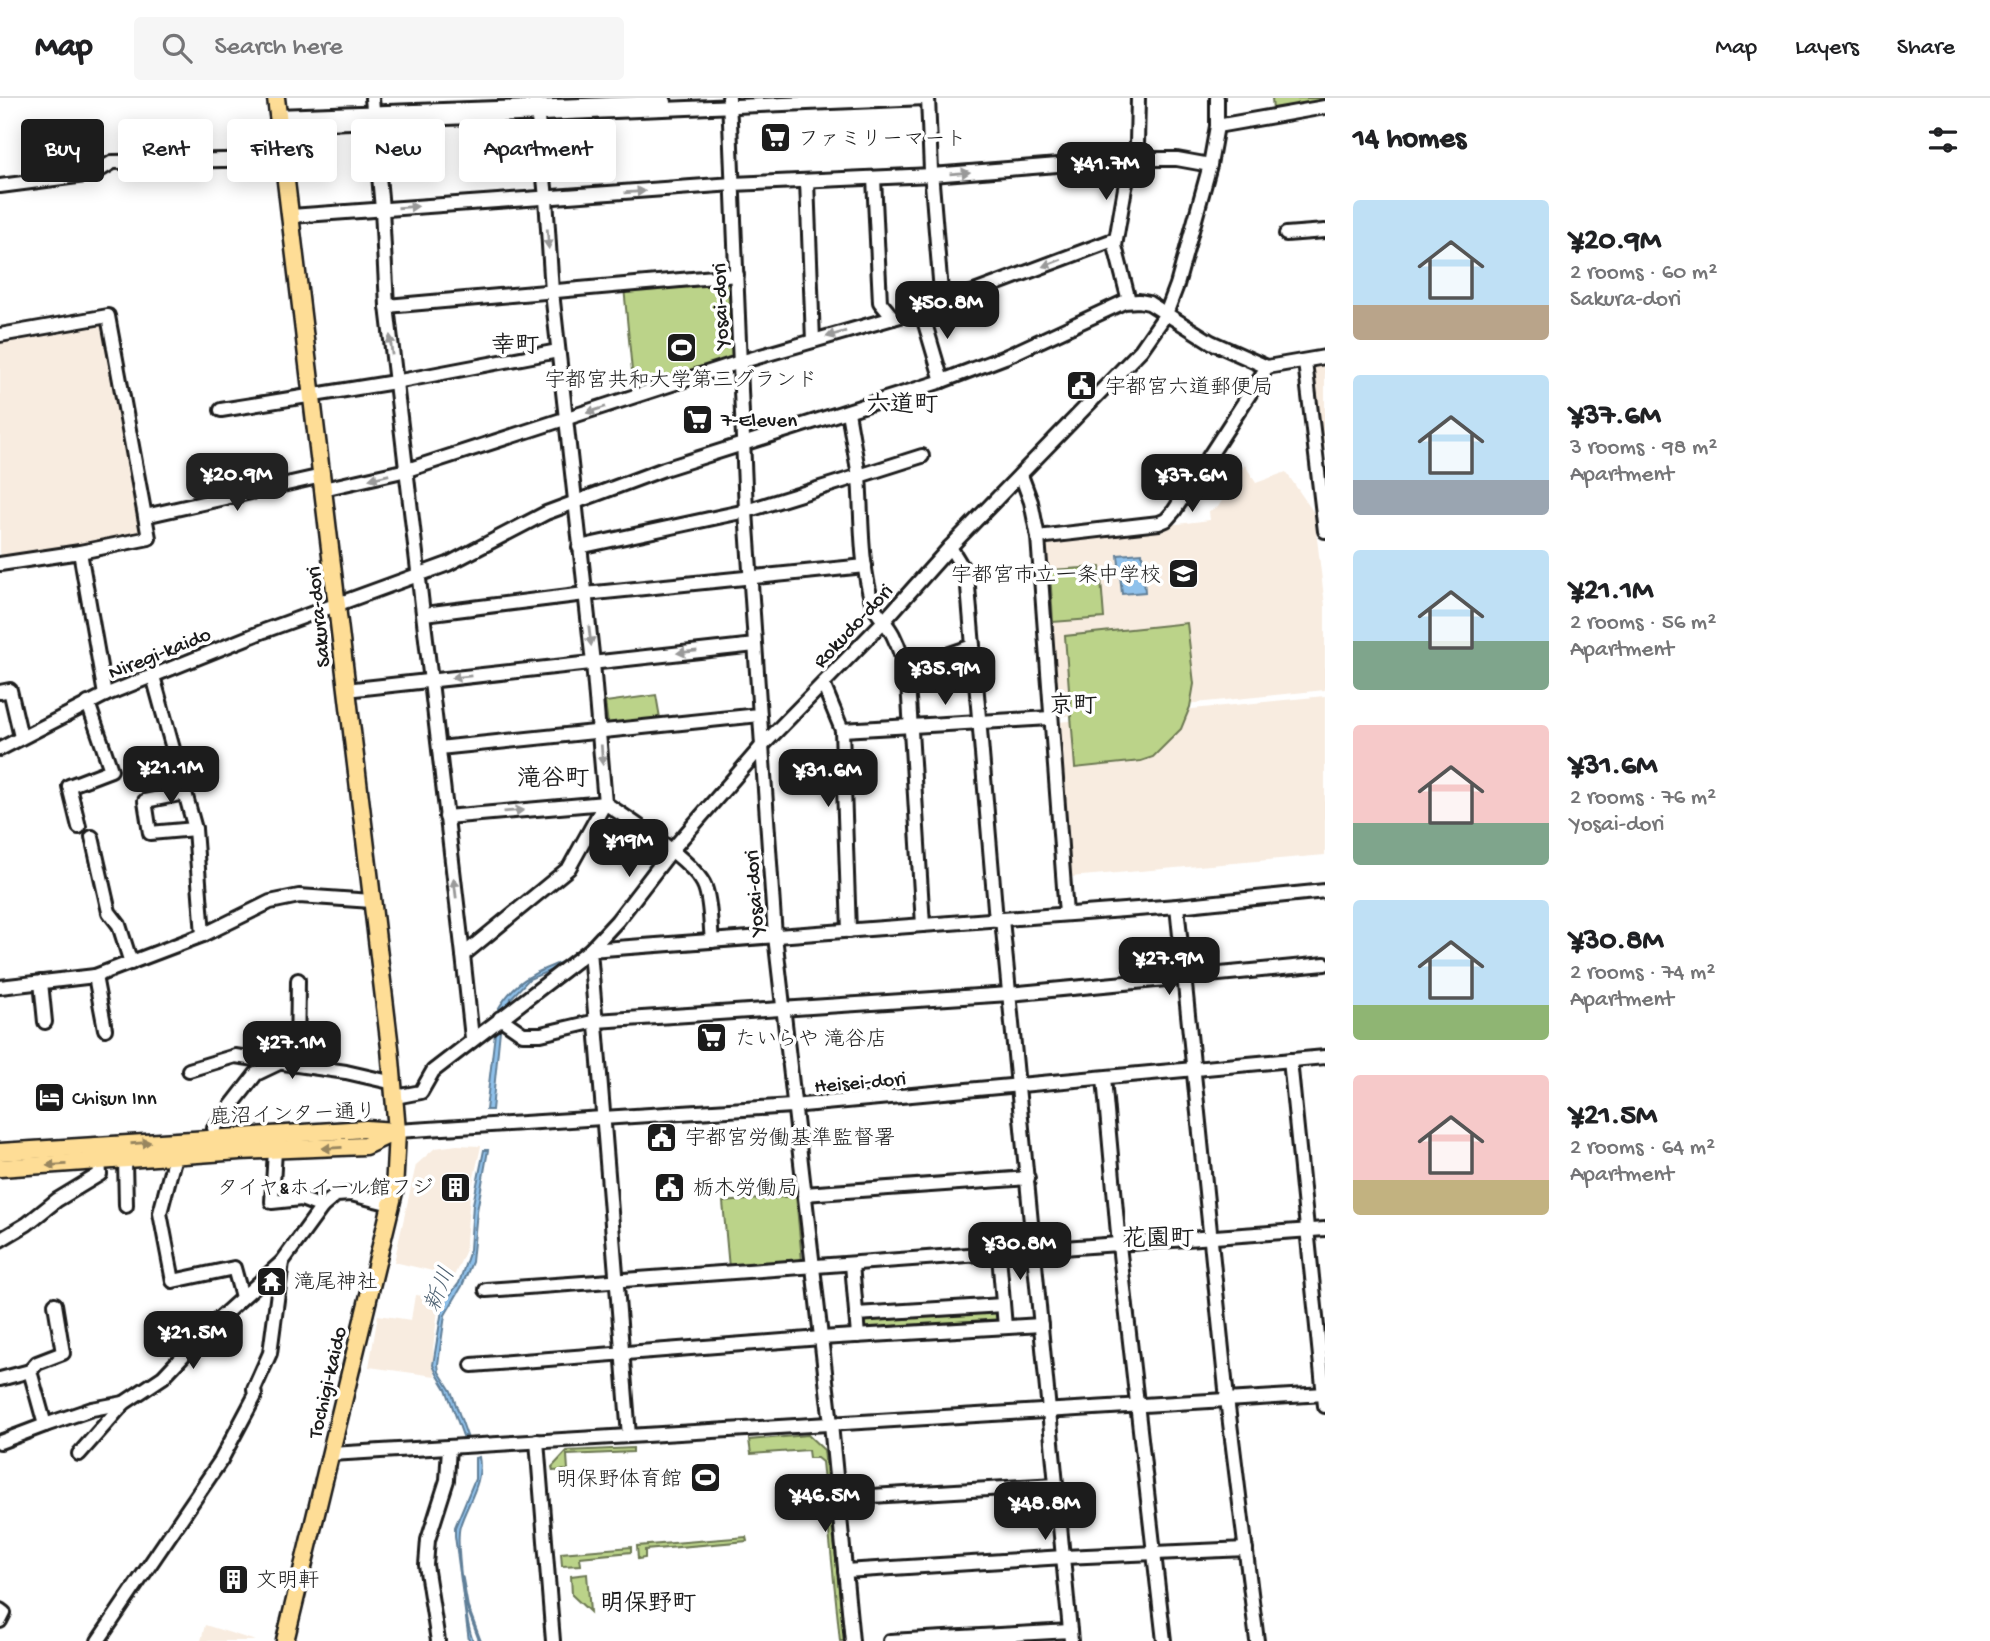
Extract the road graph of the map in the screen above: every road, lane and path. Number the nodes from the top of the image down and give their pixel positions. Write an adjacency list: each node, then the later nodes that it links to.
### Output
1 (276, 98): 11 (main road, Sakura-dori)
2 (372, 98): 10 (street)
3 (755, 98): 7 (street)
4 (927, 98): 7 (street); 17 (street)
5 (1138, 98): 14 (street)
6 (1217, 98): 13 (street, Rokudo-dori)
7 (729, 102): 8 (street); 21 (street, Yosai-dori)
8 (537, 107): 10 (street); 23 (street)
9 (1325, 107): 13 (street)
10 (374, 118): 12 (street); 24 (street)
11 (278, 119)
12 (337, 119)
13 (1217, 126): 16 (street, Rokudo-dori)
14 (1132, 159): 16 (street); 17 (street, one-way to 14); 28 (street)
15 (227, 160): 22 (street)
16 (1210, 165): 35 (street, Rokudo-dori)
17 (932, 175): 18 (street); 32 (street)
18 (874, 178): 19 (street); 36 (street)
19 (807, 181): 21 (street); 38 (street)
20 (287, 182): 25 (main road, Sakura-dori)
21 (733, 184): 23 (street, one-way to 21); 29 (street, Yosai-dori)
22 (0, 186)
23 (546, 198): 24 (street, one-way to 23); 30 (street, one-way to 30)
24 (382, 209): 25 (street); 33 (street)
25 (291, 216): 46 (main road, Sakura-dori)
26 (1325, 231): 27 (street)
27 (1286, 234)
28 (1116, 239): 31 (street); 32 (street, one-way to 32)
29 (737, 275): 30 (street); 41 (street, Yosai-dori)
30 (552, 292): 33 (street); 39 (street)
31 (1129, 302): 35 (street); 44 (street, Niregi-kaido)
32 (942, 304): 34 (street)
33 (387, 306): 45 (street, one-way to 33)
34 (921, 310): 36 (street); 44 (street)
35 (1166, 314): 43 (street); 53 (street, Rokudo-dori)
36 (893, 318): 38 (street, one-way to 38)
37 (0, 335): 58 (street)
38 (813, 341): 41 (street)
39 (558, 351): 45 (street); 49 (street)
40 (1325, 357): 42 (street)
41 (740, 362): 49 (street, one-way to 49); 50 (street, Yosai-dori)
42 (1305, 362): 43 (street); 59 (street)
43 (1266, 367): 60 (street)
44 (942, 381): 48 (street, Niregi-kaido)
45 (395, 382): 46 (street); 52 (street)
46 (312, 396): 47 (street); 55 (main road, Sakura-dori)
47 (221, 410)
48 (848, 412): 50 (street, Niregi-kaido); 54 (street)
49 (566, 420): 52 (street); 56 (street)
50 (744, 443): 56 (street, Niregi-kaido); 57 (street, Yosai-dori)
51 (922, 456): 54 (street)
52 (407, 470): 55 (street, one-way to 55); 66 (street)
53 (1021, 475): 60 (street); 62 (street, Rokudo-dori)
54 (859, 476): 57 (street); 65 (street)
55 (323, 483): 58 (street); 69 (main road, Sakura-dori)
56 (575, 502): 61 (street); 66 (street, Niregi-kaido)
57 (746, 510): 61 (street); 67 (street, Yosai-dori)
58 (145, 516): 63 (street)
59 (1325, 531)
60 (1038, 537): 84 (street)
61 (579, 547): 68 (street)
62 (950, 547): 71 (street, Rokudo-dori); 73 (street)
63 (79, 552): 64 (street); 81 (street)
64 (0, 564)
65 (865, 566): 67 (street); 71 (street)
66 (419, 575): 69 (street, Niregi-kaido); 70 (street)
67 (751, 578): 68 (street); 72 (street, Yosai-dori)
68 (585, 594): 70 (street); 74 (street, one-way to 74)
69 (337, 603): 76 (street, Niregi-kaido); 79 (main road, Sakura-dori)
70 (424, 614): 77 (street)
71 (884, 621): 75 (street); 78 (street, Rokudo-dori)
72 (755, 645): 74 (street, one-way to 74); 83 (street, Yosai-dori)
73 (973, 646): 75 (street); 85 (street)
74 (593, 663): 77 (street, one-way to 77); 87 (street)
75 (906, 669): 86 (street)
76 (153, 676): 81 (street, Niregi-kaido); 93 (street)
77 (431, 680): 79 (street); 91 (street)
78 (823, 684): 88 (street); 90 (street, Rokudo-dori)
79 (346, 690): 101 (main road, Sakura-dori)
80 (0, 692): 89 (street)
81 (105, 695): 82 (street, Niregi-kaido)
82 (88, 703): 89 (street, Niregi-kaido); 96 (street)
83 (759, 715): 87 (street); 90 (street, Yosai-dori)
84 (1050, 718): 85 (street); 103 (street)
85 (979, 722): 86 (street); 104 (street)
86 (912, 725): 88 (street); 105 (street)
87 (600, 730): 91 (street); 94 (street, one-way to 94)
88 (842, 730): 106 (street)
89 (21, 737): 92 (street, Niregi-kaido)
90 (762, 746): 99 (street, Rokudo-dori); 108 (street, Yosai-dori)
91 (439, 748): 95 (street)
92 (0, 749)
93 (185, 793): 97 (street); 97 (street)
94 (605, 803): 95 (street, one-way to 94); 99 (street); 111 (street)
95 (446, 817): 111 (street, one-way to 95)
96 (79, 827)
97 (195, 829): 107 (street)
98 (92, 837): 112 (street)
99 (671, 851): 109 (street); 110 (street, Rokudo-dori)
100 (1325, 891): 102 (street)
101 (372, 901): 107 (street); 134 (main road, Sakura-dori)
102 (1177, 906): 103 (street); 115 (street)
103 (1066, 914): 104 (street)
104 (999, 920): 105 (street); 119 (street)
105 (923, 925): 106 (street)
106 (849, 930): 108 (street)
107 (203, 935): 112 (street)
108 (775, 936): 109 (street); 120 (street, Yosai-dori)
109 (712, 941): 110 (street)
110 (590, 950): 121 (street, Rokudo-dori); 122 (street)
111 (463, 955): 125 (street)
112 (131, 962): 114 (street)
113 (1325, 964): 115 (street)
114 (95, 976): 117 (street); 124 (street)
115 (1185, 979): 119 (street); 130 (street)
116 (298, 980): 129 (street)
117 (41, 982): 118 (street); 123 (street)
118 (0, 987)
119 (1010, 994): 120 (street); 133 (street)
120 (783, 1009): 122 (street); 135 (street, Yosai-dori)
121 (497, 1020): 122 (street); 125 (street, Rokudo-dori)
122 (596, 1021): 136 (street)
123 (45, 1022)
124 (105, 1029)
125 (472, 1038): 134 (street, Rokudo-dori)
126 (1325, 1057): 127 (street, Heisei-dori)
127 (1290, 1060): 130 (street, Heisei-dori); 151 (street)
128 (279, 1062): 129 (street); 131 (street); 137 (street)
129 (297, 1065): 134 (street)
130 (1195, 1069): 132 (street, Heisei-dori); 152 (street)
131 (189, 1070)
132 (1104, 1078): 133 (street, Heisei-dori); 154 (street)
133 (1018, 1087): 135 (street, Heisei-dori); 145 (street)
134 (394, 1090): 138 (main road, Sakura-dori)
135 (792, 1106): 136 (street, Heisei-dori); 146 (street, Yosai-dori)
136 (604, 1118): 138 (street, Heisei-dori); 160 (street)
137 (214, 1128)
138 (397, 1131): 139 (main road, 鹿沼インター通り, one-way to 139); 140 (main road, 鹿沼インター通り, one-way to 138); 147 (main road, Tochigi-kaido)
139 (275, 1150): 141 (main road, 鹿沼インター通り); 149 (street)
140 (0, 1152)
141 (175, 1156): 142 (main road, 鹿沼インター通り); 162 (street)
142 (125, 1160): 143 (main road, 鹿沼インター通り); 148 (street)
143 (99, 1162): 144 (main road, 鹿沼インター通り, one-way to 144); 153 (street)
144 (0, 1168)
145 (1028, 1178): 146 (street); 155 (street)
146 (804, 1194): 159 (street, Yosai-dori)
147 (391, 1204): 149 (street); 186 (main road, Tochigi-kaido)
148 (126, 1206)
149 (322, 1207): 157 (street)
150 (1325, 1229): 151 (street)
151 (1308, 1230): 152 (street); 174 (street)
152 (1212, 1238): 154 (street); 175 (street)
153 (0, 1240)
154 (1119, 1245): 155 (street); 177 (street)
155 (1034, 1252): 156 (street); 166 (street)
156 (999, 1255): 158 (street); 164 (street)
157 (282, 1262): 162 (street); 196 (street)
158 (852, 1264): 159 (street); 165 (street)
159 (813, 1267): 160 (street); 169 (street, Yosai-dori)
160 (617, 1281): 161 (street); 170 (street)
161 (486, 1290)
162 (242, 1297): 176 (street)
163 (55, 1304): 172 (street)
164 (1003, 1305): 165 (street); 167 (street)
165 (856, 1314): 168 (street)
166 (1041, 1325): 167 (street); 178 (street)
167 (1005, 1327): 168 (street)
168 (858, 1336): 169 (street)
169 (821, 1338): 170 (street); 179 (street, Yosai-dori)
170 (621, 1353): 171 (street); 181 (street)
171 (472, 1365)
172 (30, 1371): 173 (street); 180 (street)
173 (0, 1379)
174 (1324, 1398): 175 (street)
175 (1227, 1399): 177 (street); 189 (street)
176 (124, 1403): 180 (street); 185 (street)
177 (1136, 1405): 178 (street); 190 (street)
178 (1048, 1410): 179 (street); 187 (street)
179 (831, 1424): 181 (street); 188 (street, Yosai-dori)
180 (45, 1425): 183 (street)
181 (629, 1436): 182 (street)
182 (537, 1441): 184 (street); 199 (street)
183 (0, 1442)
184 (449, 1447): 186 (street); 198 (street)
185 (79, 1454)
186 (331, 1454): 197 (main road, Tochigi-kaido)
187 (1056, 1485): 188 (street); 191 (street)
188 (838, 1498): 192 (street, Yosai-dori)
189 (1246, 1549): 190 (street); 203 (street)
190 (1154, 1553): 191 (street); 202 (street)
191 (1064, 1557): 192 (street); 195 (street)
192 (845, 1571): 200 (street, Yosai-dori)
193 (0, 1610): 194 (street)
194 (0, 1621)
195 (1071, 1636): 201 (street)
196 (98, 1641)
197 (285, 1641)
198 (438, 1641)
199 (553, 1641)
200 (852, 1641)
201 (890, 1641)
202 (1164, 1641)
203 (1257, 1641)

